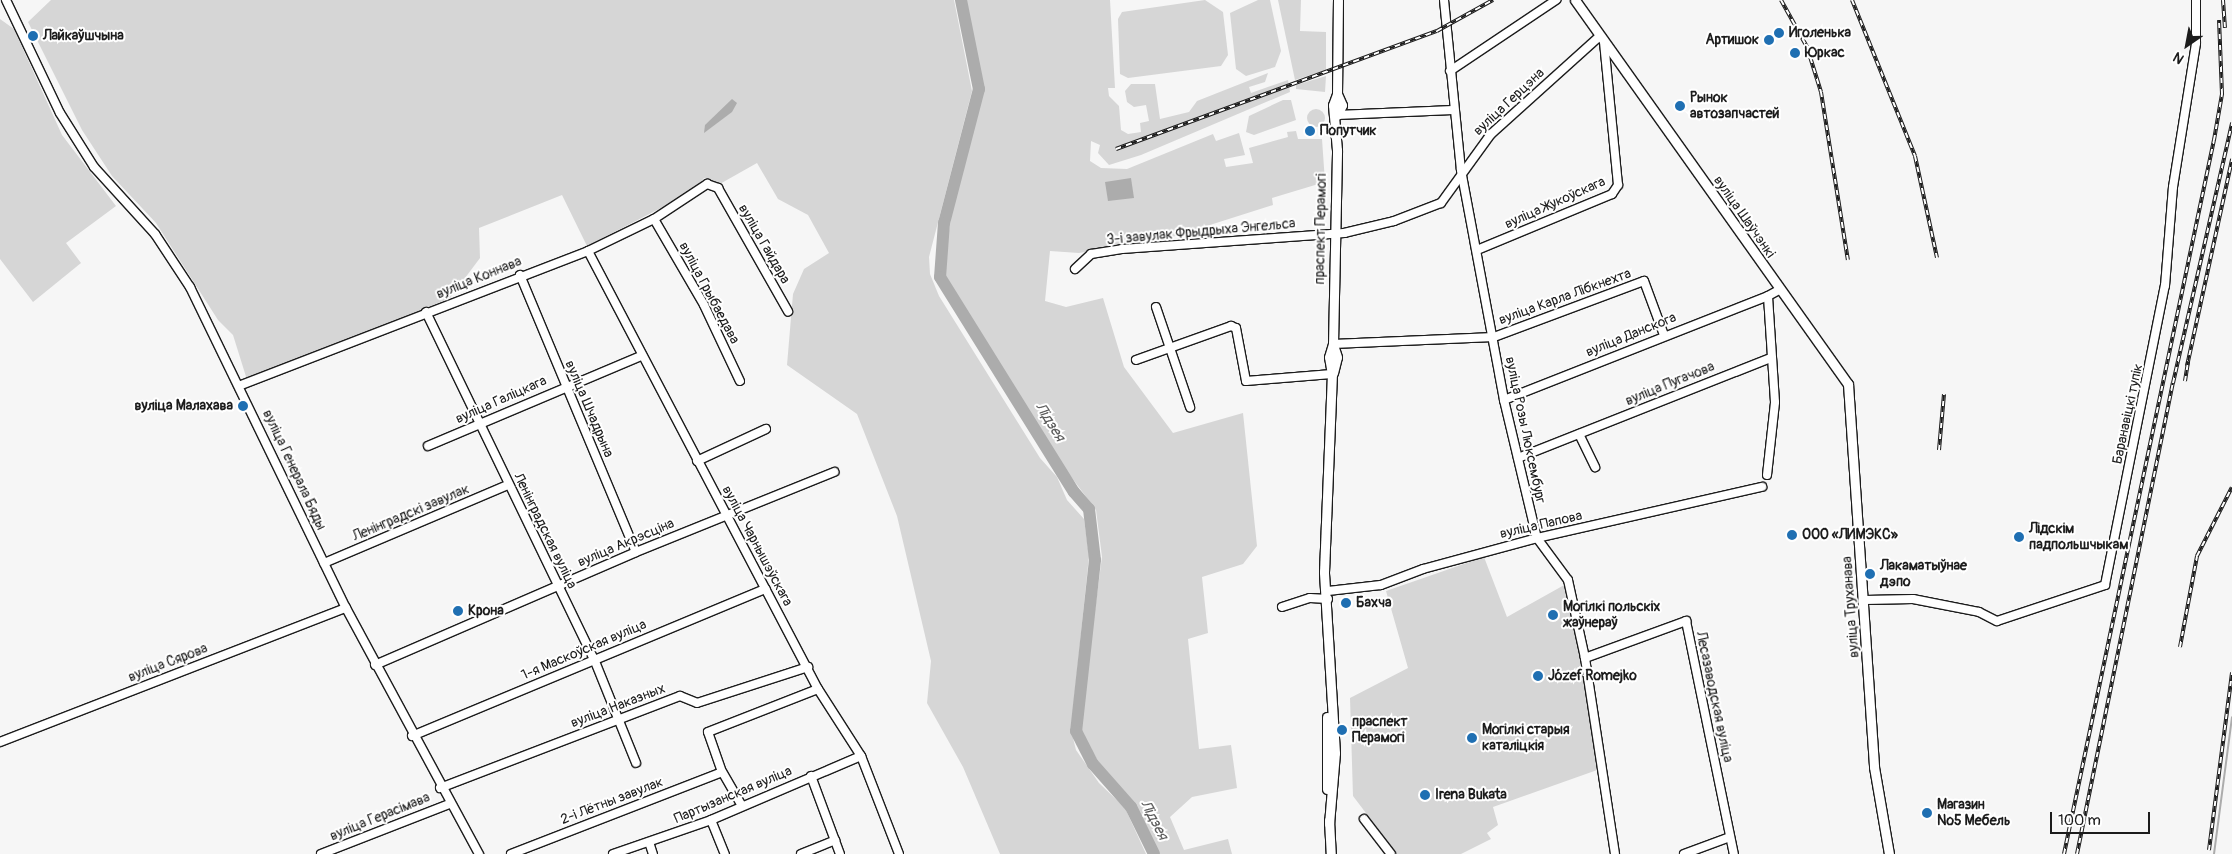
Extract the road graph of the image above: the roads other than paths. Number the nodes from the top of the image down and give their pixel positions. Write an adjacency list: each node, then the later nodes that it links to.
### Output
1 (6, 0): 7 (street)
2 (1338, 0): 12 (main road, праспект Перамогі)
3 (1444, 0): 10 (street, вуліца Розы Люксембург)
4 (1556, 0): 10 (street)
5 (1576, 0): 9 (main road, вуліца Шаўчэнкі)
6 (2196, 0): 57 (street, Баранавіцкі тупік)
7 (9, 8): 8 (street); 35 (street, вуліца Генерала Бяды)
8 (0, 10)
9 (1602, 39): 13 (street, вуліца Герцэна); 17 (street, вуліца Жукоўскага); 21 (main road, вуліца Шаўчэнкі)
10 (1450, 71): 11 (street, вуліца Розы Люксембург)
11 (1453, 110): 12 (street); 13 (street, вуліца Розы Люксембург)
12 (1337, 115): 16 (main road, праспект Перамогі)
13 (1461, 170): 16 (street, вуліца Герцэна); 17 (street, вуліца Розы Люксембург)
14 (718, 188): 15 (street, вуліца Коннава); 25 (street, вуліца Гайдара)
15 (654, 219): 18 (street, вуліца Коннава); 34 (street, вуліца Грыбаедава)
16 (1335, 234): 19 (street, 3-і завулак Фрыдрыха Энгельса); 28 (main road, праспект Перамогі)
17 (1477, 250): 27 (street, вуліца Розы Люксембург)
18 (588, 251): 20 (street, вуліца Коннава); 30 (street, вуліца Чарнышэўскага)
19 (1074, 270)
20 (520, 275): 24 (street, вуліца Коннава); 36 (street, вуліца Шчадрына)
21 (1779, 290): 22 (street); 57 (main road, вуліца Труханава)
22 (1768, 296): 26 (street, вуліца Данскога); 31 (street)
23 (1156, 308): 29 (street)
24 (426, 312): 35 (street, вуліца Коннава); 39 (street, Ленінградская вуліца)
25 (788, 312)
26 (1664, 335): 27 (street, вуліца Карла Лібкнехта); 37 (street, вуліца Данскога)
27 (1494, 336): 28 (street, вуліца Карла Лібкнехта); 37 (street, вуліца Розы Люксембург)
28 (1333, 344): 33 (main road, праспект Перамогі)
29 (1169, 348): 32 (street); 33 (street); 38 (street)
30 (640, 356): 36 (street, вуліца Галіцкага); 44 (street, вуліца Чарнышэўскага)
31 (1770, 358): 41 (street, вуліца Пугачова); 47 (street)
32 (1136, 360)
33 (1332, 374): 56 (main road, праспект Перамогі)
34 (740, 381)
35 (241, 385): 53 (street, вуліца Генерала Бяды)
36 (565, 385): 39 (street, вуліца Галіцкага); 52 (street, вуліца Шчадрына)
37 (1504, 400): 43 (street, вуліца Розы Люксембург)
38 (1190, 407)
39 (477, 424): 42 (street, вуліца Галіцкага); 48 (street, Ленінградская вуліца)
40 (766, 429): 44 (street)
41 (1579, 434): 43 (street, вуліца Пугачова); 45 (street)
42 (428, 446)
43 (1518, 458): 51 (street, вуліца Розы Люксембург)
44 (697, 461): 50 (street, вуліца Чарнышэўскага)
45 (1595, 467)
46 (834, 472): 50 (street, вуліца Акрэсціна)
47 (1767, 475)
48 (508, 485): 53 (street, Ленінградскі завулак); 54 (street, Ленінградская вуліца)
49 (1762, 487): 51 (street, вуліца Папова)
50 (726, 516): 52 (street, вуліца Акрэсціна); 55 (street, вуліца Чарнышэўскага)
51 (1536, 538): 56 (street, вуліца Папова); 60 (street, вуліца Розы Люксембург)
52 (636, 552): 54 (street, вуліца Акрэсціна)
53 (324, 563): 59 (street, вуліца Генерала Бяды)
54 (557, 586): 61 (street, Ленінградская вуліца); 62 (street, вуліца Акрэсціна)
55 (766, 589): 61 (street, 1-я Маскоўская вуліца); 63 (street, вуліца Чарнышэўскага)
56 (1328, 595): 58 (street, вуліца Папова); 89 (main road, праспект Перамогі)
57 (1865, 600): 94 (main road, вуліца Труханава)
58 (1282, 606)
59 (346, 608): 62 (street, вуліца Генерала Бяды); 67 (street, вуліца Сярова)
60 (1585, 658): 77 (street, Лесазаводская вуліца); 91 (street, вуліца Розы Люксембург)
61 (594, 659): 65 (street, Ленінградская вуліца); 66 (street, 1-я Маскоўская вуліца)
62 (375, 665): 66 (street, вуліца Генерала Бяды)
63 (808, 667): 64 (street, вуліца Чарнышэўскага); 65 (street, вуліца Наказных)
64 (818, 689): 68 (street, вуліца Чарнышэўскага); 70 (street)
65 (618, 720): 69 (street, Ленінградская вуліца); 72 (street, вуліца Наказных)
66 (412, 736): 72 (street, вуліца Генерала Бяды)
67 (0, 742)
68 (861, 756): 71 (street, Партызанская вуліца); 88 (street, вуліца Чарнышэўскага)
69 (636, 763)
70 (722, 772): 74 (street); 82 (street, 2-і Лётны завулак)
71 (811, 776): 74 (street, Партызанская вуліца); 78 (street)
72 (440, 788): 73 (street, вуліца Генерала Бяды)
73 (448, 804): 80 (street, вуліца Герасімава); 81 (street, вуліца Генерала Бяды)
74 (742, 806): 76 (street, Партызанская вуліца)
75 (1364, 819): 90 (street)
76 (711, 820): 79 (street, Партызанская вуліца); 85 (street)
77 (1730, 837): 92 (street); 93 (street, Лесазаводская вуліца)
78 (835, 840): 86 (street); 87 (street)
79 (649, 842): 83 (street, Партызанская вуліца); 84 (street)
80 (321, 854)
81 (479, 854)
82 (511, 854)
83 (613, 854)
84 (653, 854)
85 (725, 854)
86 (801, 854)
87 (840, 854)
88 (899, 854)
89 (1331, 854)
90 (1390, 854)
91 (1615, 854)
92 (1684, 854)
93 (1734, 854)
94 (1890, 854)

